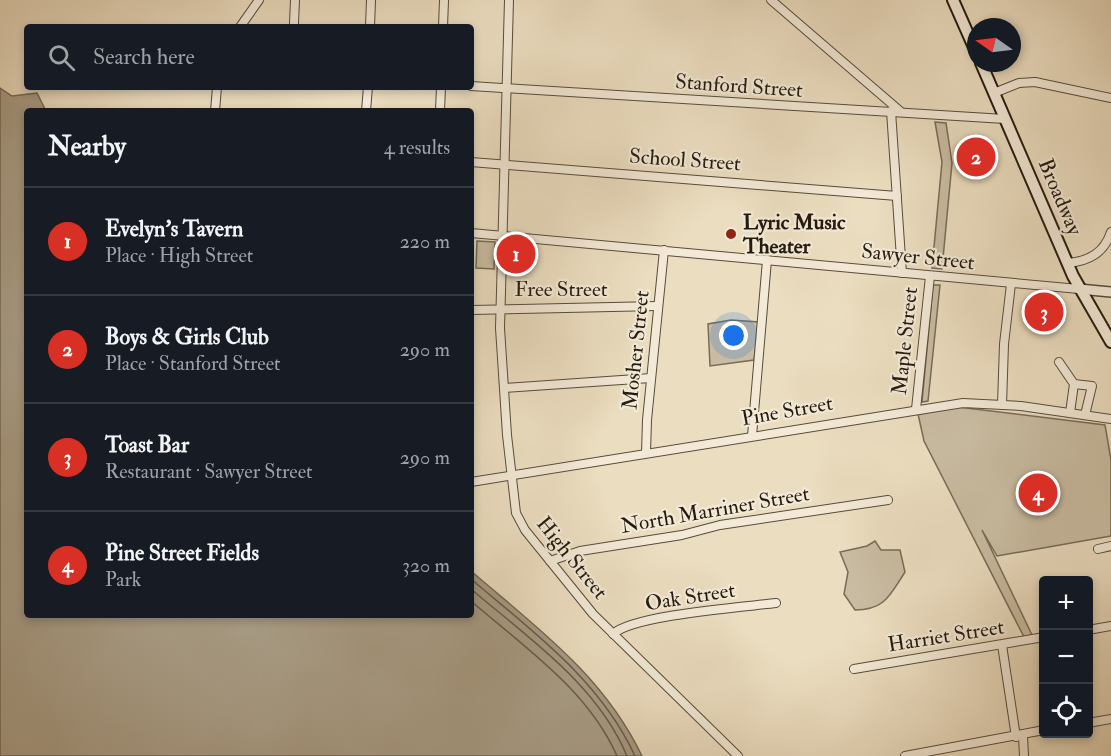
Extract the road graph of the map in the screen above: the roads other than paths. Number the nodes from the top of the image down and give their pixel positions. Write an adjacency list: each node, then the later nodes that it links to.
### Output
1 (259, 0): 9 (street)
2 (295, 0): 8 (street)
3 (371, 0): 10 (street)
4 (444, 0): 11 (street)
5 (509, 0): 15 (street, High Street)
6 (771, 0): 25 (street)
7 (953, 0): 12 (main road)
8 (294, 23)
9 (242, 24)
10 (370, 24)
11 (443, 24)
12 (967, 32)
13 (985, 72): 19 (main road, Broadway)
14 (474, 86): 15 (street, Stanford Street)
15 (507, 88): 24 (street, Stanford Street); 28 (street, High Street)
16 (217, 90): 21 (street)
17 (368, 90): 22 (street)
18 (441, 90): 23 (street)
19 (994, 93): 20 (street); 26 (main road, Broadway)
20 (1111, 98)
21 (215, 108)
22 (366, 108)
23 (440, 108)
24 (891, 111): 25 (street, Stanford Street); 29 (street)
25 (900, 111): 26 (street, Stanford Street)
26 (1005, 119): 35 (main road, Broadway)
27 (474, 162): 28 (street, School Street)
28 (504, 166): 29 (street, School Street); 32 (street, High Street)
29 (897, 196): 36 (street)
30 (1111, 232): 35 (street)
31 (474, 233): 32 (street, Sawyer Street)
32 (502, 235): 33 (street, Sawyer Street); 42 (street, High Street)
33 (664, 250): 34 (street, Sawyer Street); 41 (street, Mosher Street)
34 (767, 260): 36 (street, Sawyer Street); 54 (street)
35 (1068, 263): 39 (main road, Broadway)
36 (902, 273): 37 (street, Sawyer Street)
37 (930, 276): 38 (street, Sawyer Street); 50 (street, Maple Street)
38 (1011, 284): 39 (street, Sawyer Street); 49 (street)
39 (1079, 289): 40 (street, Sawyer Street); 44 (main road, Broadway)
40 (1111, 292)
41 (658, 306): 42 (street, Free Street); 46 (street, Mosher Street)
42 (500, 307): 43 (street, Free Street); 48 (street, High Street)
43 (474, 310)
44 (1111, 342)
45 (1059, 362): 47 (street)
46 (651, 378): 48 (street); 55 (street, Mosher Street)
47 (1074, 384): 51 (street); 52 (street)
48 (504, 388): 56 (street, High Street)
49 (1002, 405): 50 (street, Pine Street); 51 (street, Pine Street)
50 (916, 409): 54 (street, Pine Street)
51 (1070, 412): 52 (street, Pine Street)
52 (1085, 415): 53 (street, Pine Street)
53 (1111, 419)
54 (752, 436): 55 (street, Pine Street)
55 (646, 453): 56 (street, Pine Street)
56 (511, 476): 57 (street, Pine Street); 61 (street, High Street)
57 (474, 482)
58 (888, 500): 61 (street, North Marriner Street)
59 (1111, 546): 60 (street)
60 (1098, 549)
61 (550, 561): 65 (street, High Street)
62 (776, 603): 65 (street, Oak Street)
63 (1111, 626): 64 (street)
64 (1093, 629)
65 (613, 634): 73 (street, High Street)
66 (1039, 638): 67 (street, Harriet Street)
67 (1002, 645): 68 (street, Harriet Street); 72 (street)
68 (854, 669)
69 (1111, 719): 70 (street)
70 (1093, 722)
71 (1039, 731): 72 (street)
72 (1019, 736): 74 (street); 75 (street)
73 (738, 756)
74 (905, 756)
75 (1024, 756)

